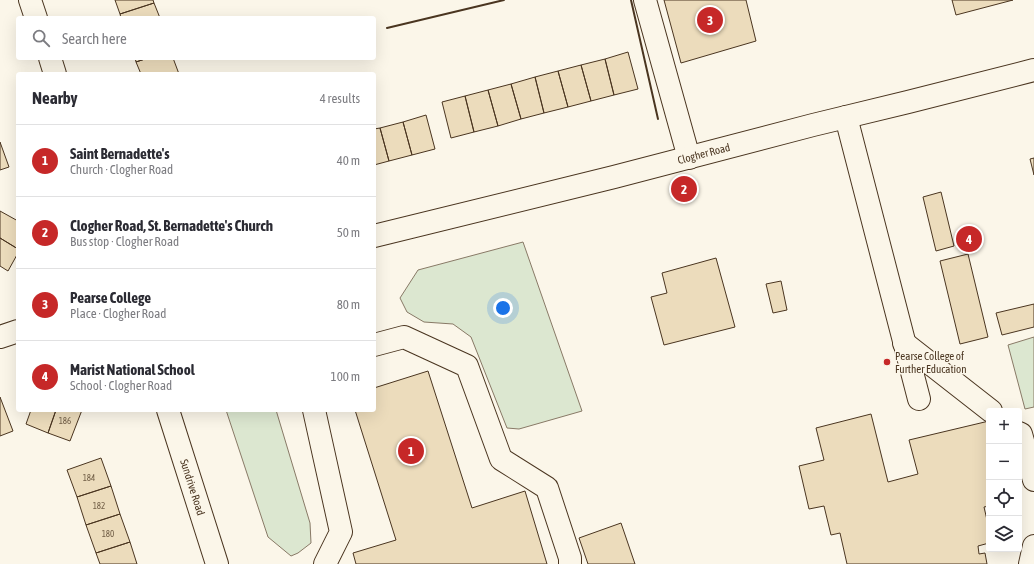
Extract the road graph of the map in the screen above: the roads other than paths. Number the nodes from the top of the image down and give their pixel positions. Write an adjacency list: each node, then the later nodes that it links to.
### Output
1 (30, 0): 3 (street)
2 (645, 0): 8 (street)
3 (35, 16)
4 (51, 60): 6 (street)
5 (1034, 70): 7 (street, Clogher Road)
6 (55, 72)
7 (846, 117): 8 (street, Clogher Road); 12 (street)
8 (688, 158): 9 (street, Clogher Road)
9 (376, 236)
10 (16, 332): 11 (street)
11 (0, 337)
12 (904, 343): 14 (street); 15 (street)
13 (376, 344): 23 (street)
14 (919, 400)
15 (987, 408)
16 (169, 412): 21 (street, Sundrive Road)
17 (314, 412): 22 (street)
18 (1022, 438): 19 (street)
19 (1034, 480)
20 (1034, 546): 24 (street)
21 (217, 564)
22 (325, 564)
23 (570, 564)
24 (1030, 564)

